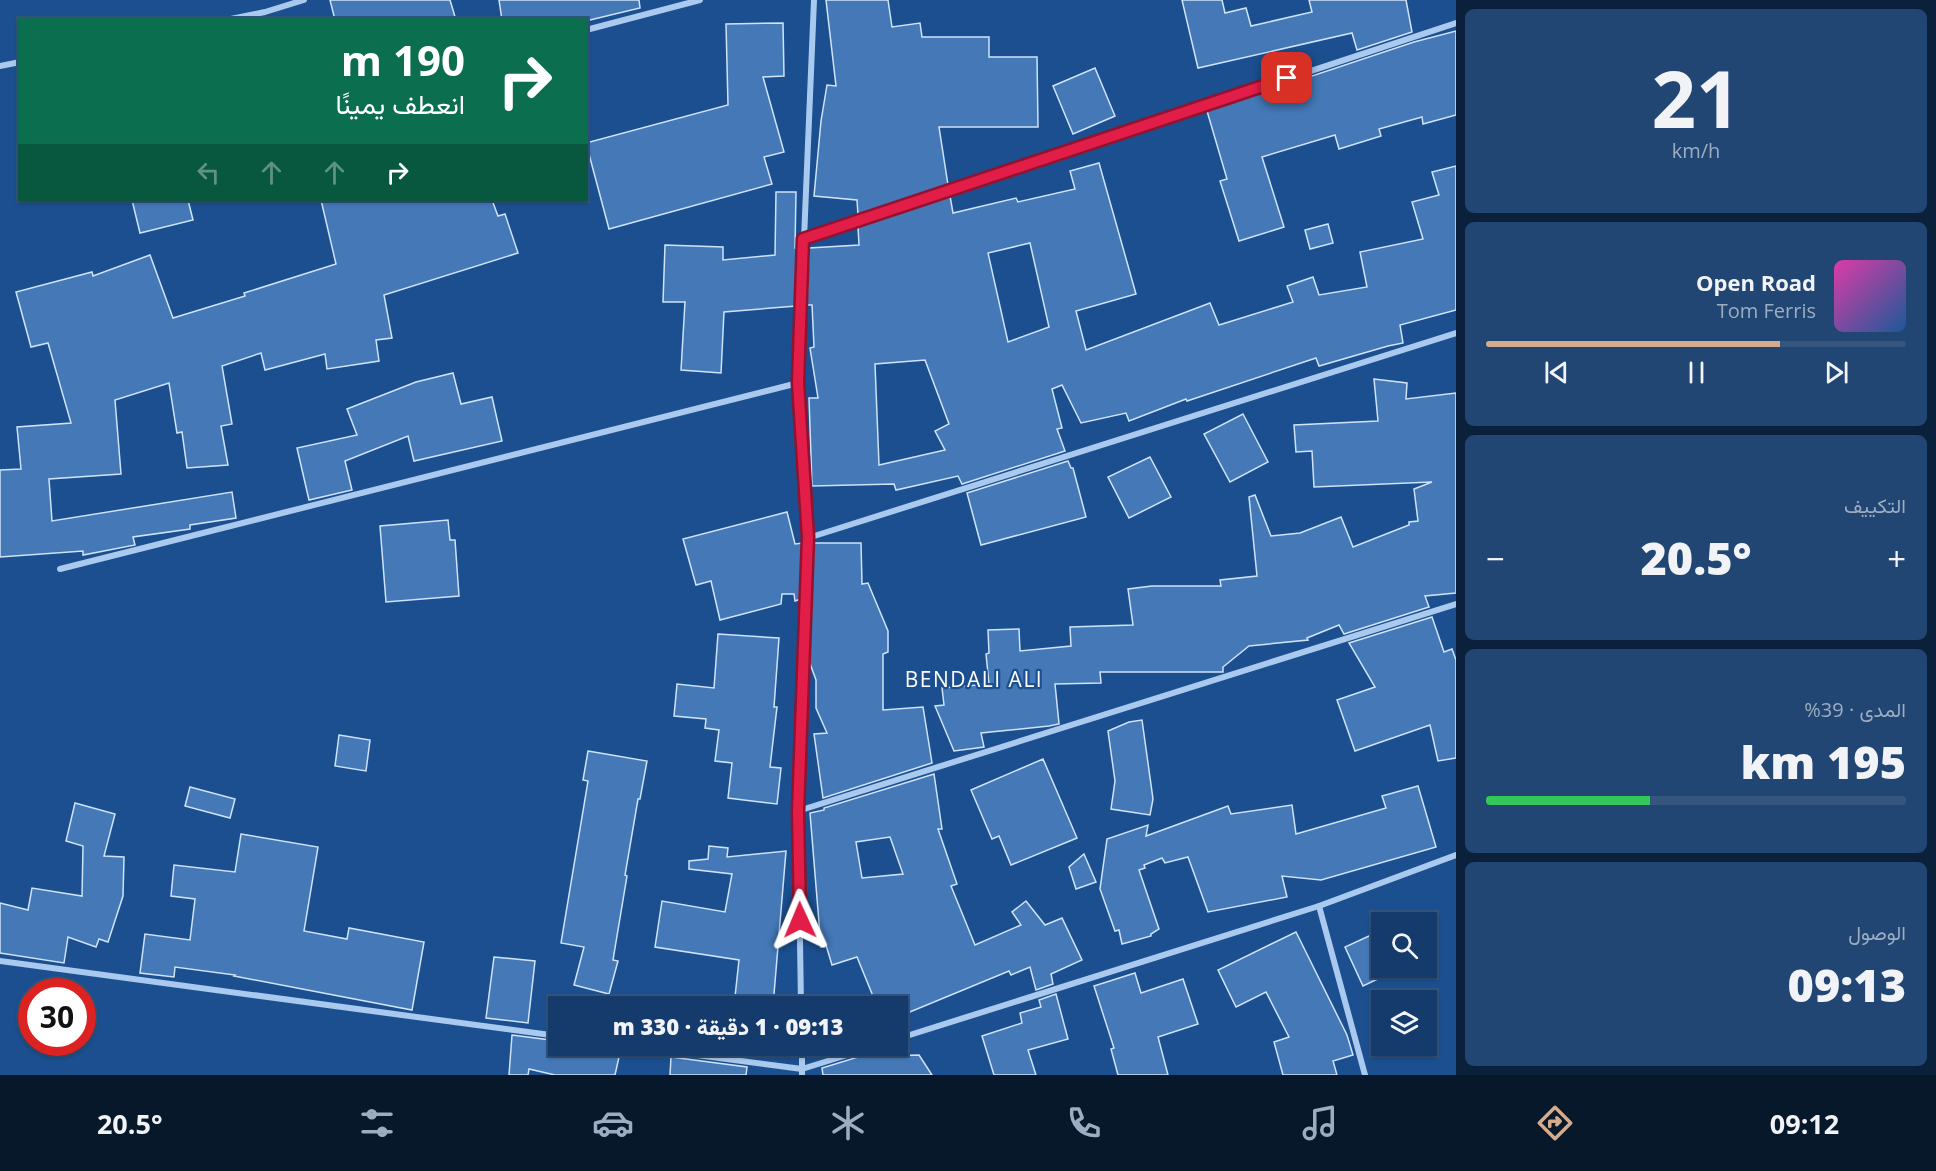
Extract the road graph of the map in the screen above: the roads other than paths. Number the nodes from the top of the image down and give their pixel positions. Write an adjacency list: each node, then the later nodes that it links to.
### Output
1 (304, 0): 4 (street)
2 (700, 0): 6 (street)
3 (814, 0): 9 (street)
4 (236, 18)
5 (1456, 23): 9 (street)
6 (588, 29)
7 (18, 62): 8 (street)
8 (0, 66)
9 (803, 239): 11 (street)
10 (1456, 333): 12 (street)
11 (798, 383): 12 (street); 13 (street)
12 (808, 537): 15 (street)
13 (60, 569)
14 (1456, 604): 15 (street)
15 (798, 811): 19 (street)
16 (1456, 855): 17 (street)
17 (1319, 906): 21 (street); 26 (street)
18 (0, 961): 20 (street)
19 (801, 996)
20 (548, 1035)
21 (908, 1036)
22 (696, 1056): 25 (street)
23 (801, 1056): 25 (street)
24 (848, 1056): 25 (street)
25 (802, 1072)
26 (1365, 1075)

